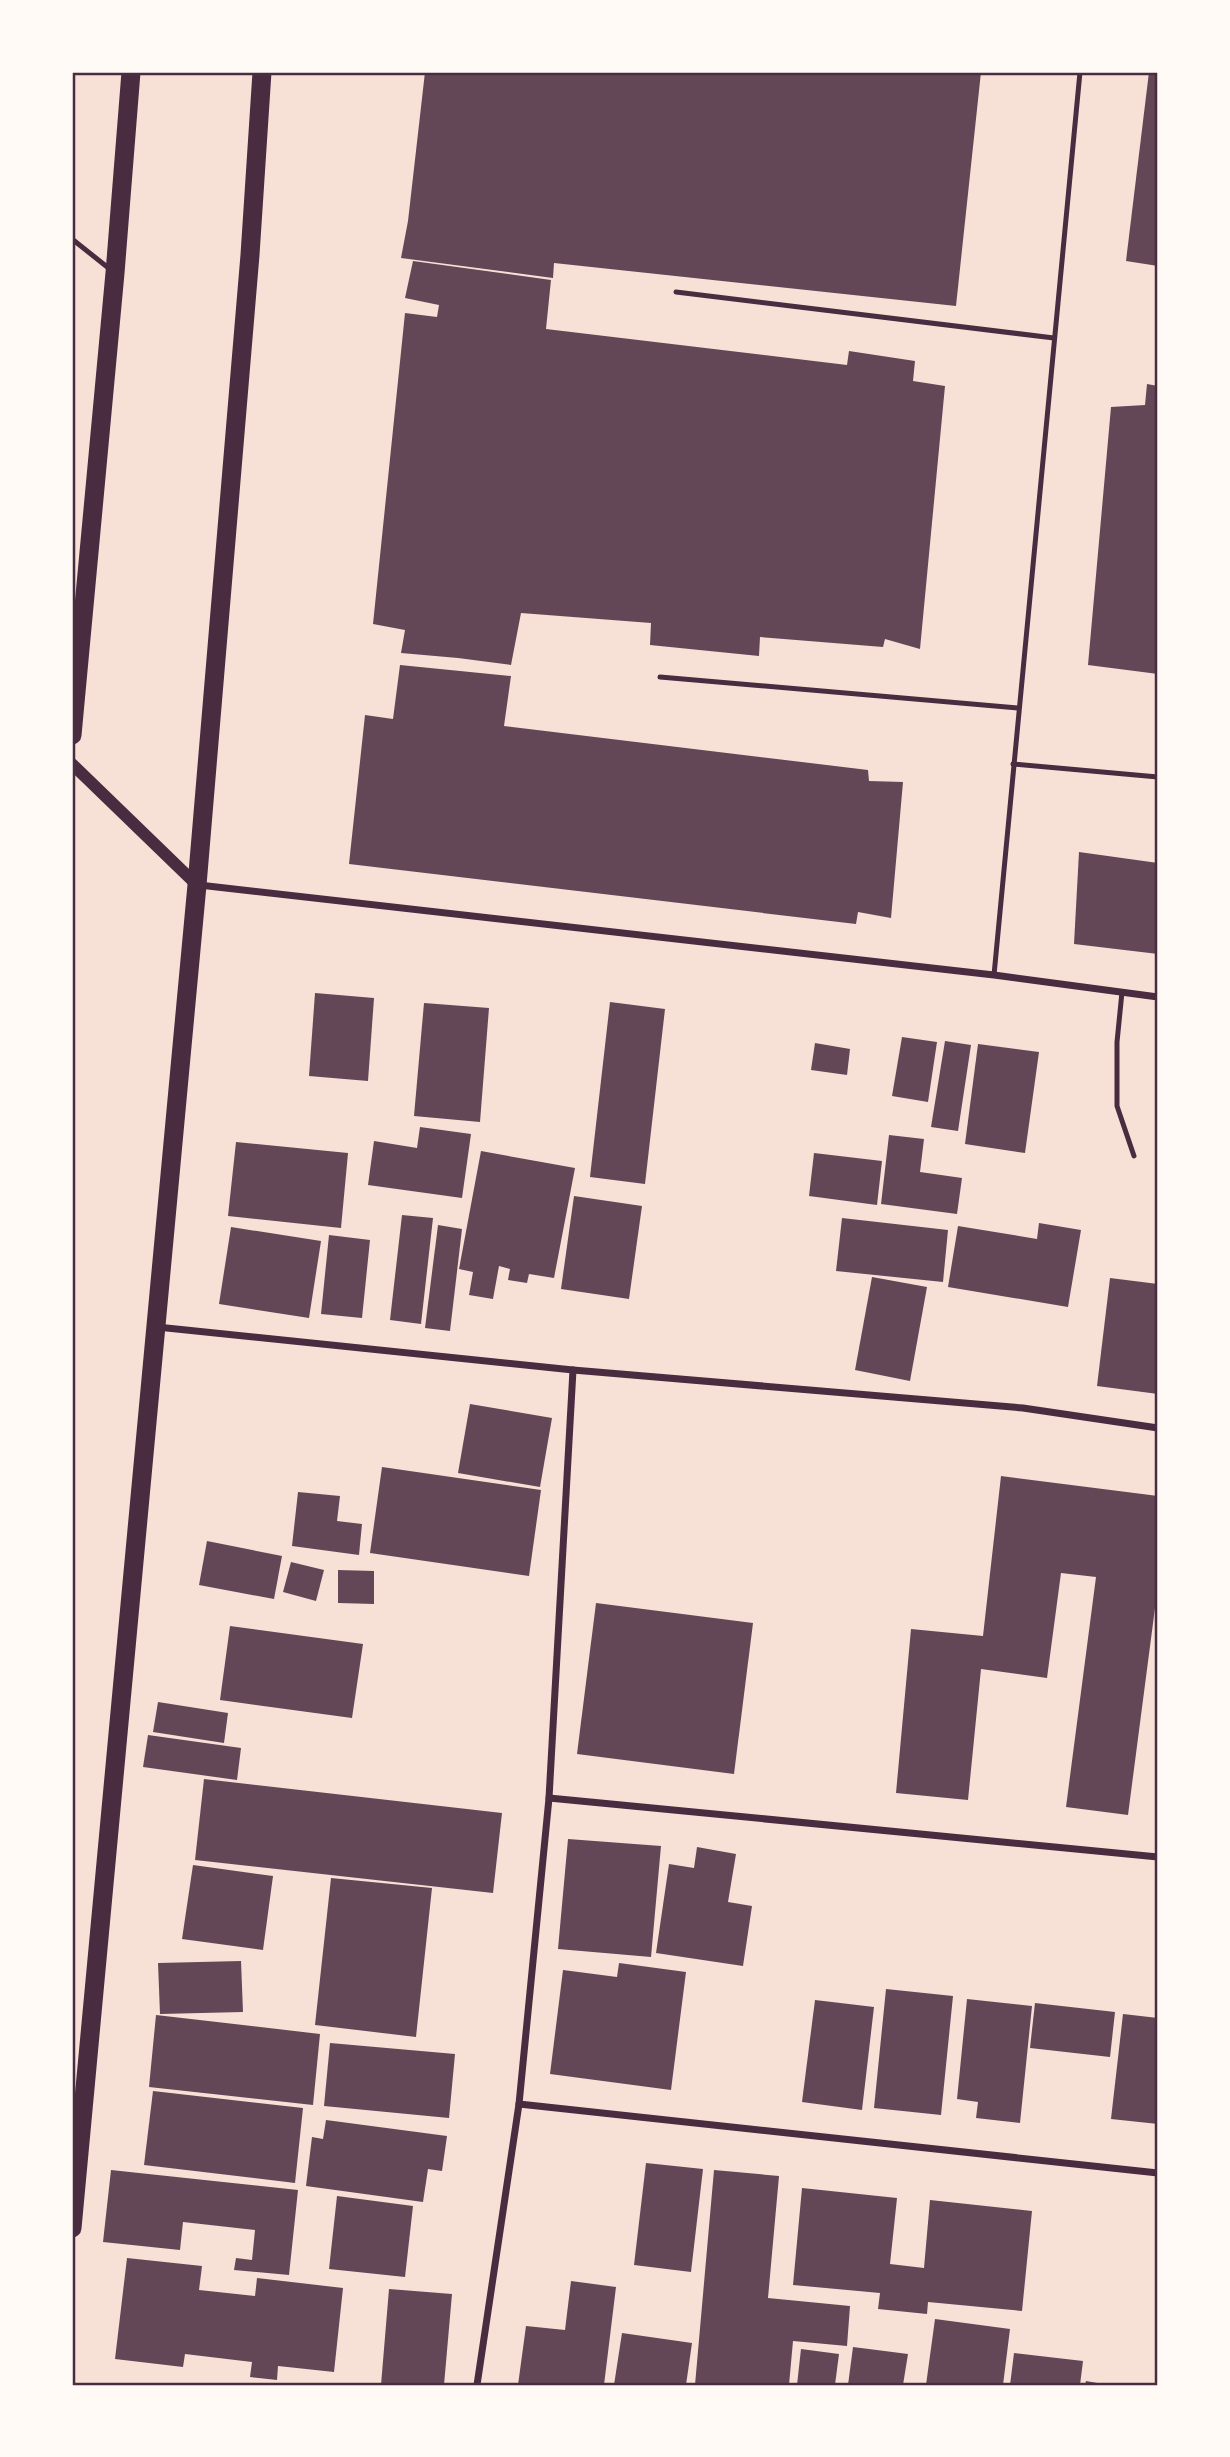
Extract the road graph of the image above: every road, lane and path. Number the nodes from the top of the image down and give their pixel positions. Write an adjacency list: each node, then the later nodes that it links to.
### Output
1 (131, 72): 5 (highway)
2 (262, 72): 14 (highway)
3 (1080, 72): 7 (lane)
4 (72, 239): 5 (lane)
5 (115, 273): 10 (highway)
6 (676, 292): 7 (lane)
7 (1054, 338): 9 (lane)
8 (660, 677): 9 (lane)
9 (1018, 708): 12 (lane)
10 (72, 736)
11 (72, 764): 14 (street)
12 (1013, 764): 13 (lane); 15 (lane)
13 (1158, 777)
14 (197, 885): 15 (street); 19 (highway)
15 (994, 975): 16 (street)
16 (1122, 992): 17 (street); 18 (lane)
17 (1158, 997)
18 (1134, 1156)
19 (156, 1327): 20 (street); 26 (highway)
20 (573, 1370): 21 (street); 22 (street)
21 (1158, 1428)
22 (550, 1798): 23 (street); 24 (street)
23 (1158, 1857)
24 (519, 2104): 25 (street); 27 (street)
25 (1158, 2173)
26 (72, 2228)
27 (477, 2385)

